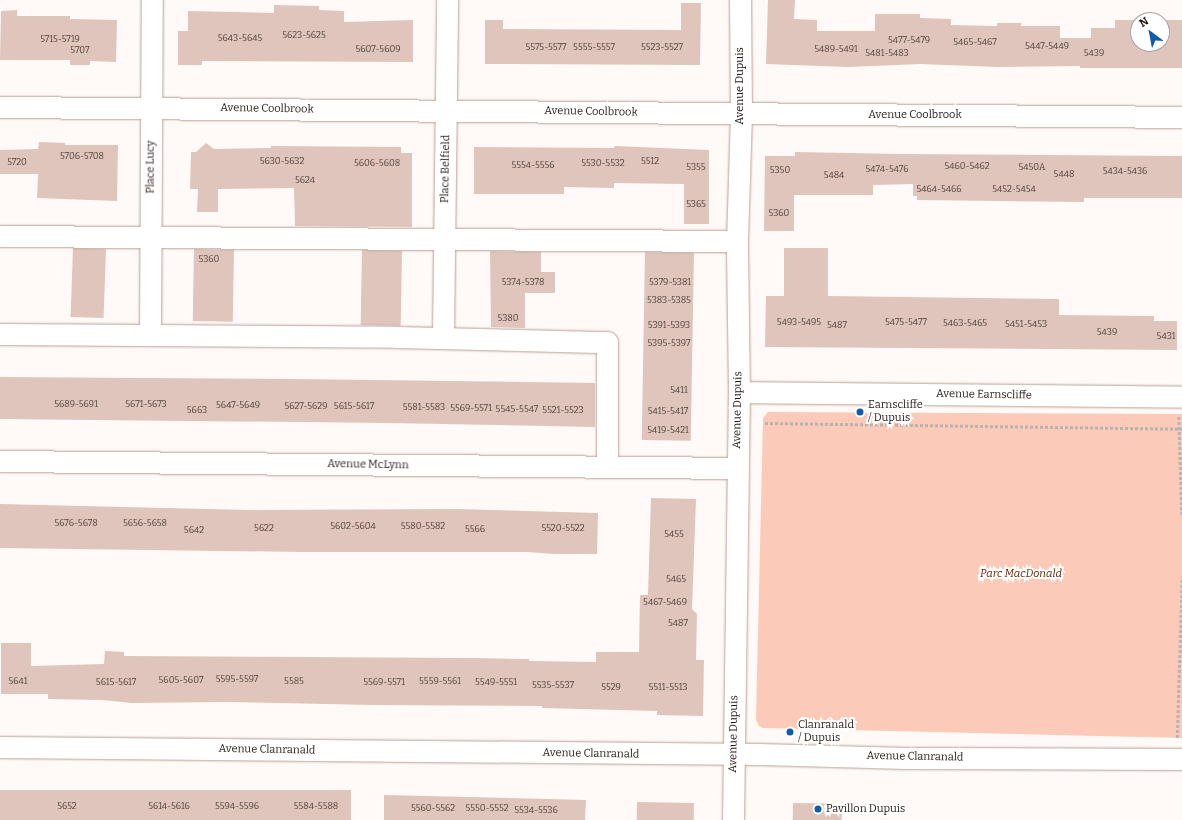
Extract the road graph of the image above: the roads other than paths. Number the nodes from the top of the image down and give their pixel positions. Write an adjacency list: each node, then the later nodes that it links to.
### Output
1 (152, 0): 5 (street, Place Lucy)
2 (447, 0): 6 (street, Place Belfield)
3 (740, 0): 7 (street, Avenue Dupuis)
4 (0, 107): 5 (street, Avenue Coolbrook)
5 (151, 108): 6 (street, Avenue Coolbrook); 10 (street, Place Lucy)
6 (446, 110): 7 (street, Avenue Coolbrook); 11 (street, Place Belfield)
7 (741, 114): 8 (street, Avenue Coolbrook); 12 (street, Avenue Dupuis)
8 (1182, 117)
9 (0, 236): 10 (street)
10 (151, 238): 11 (street); 14 (street, Place Lucy)
11 (445, 240): 12 (street); 15 (street, Place Belfield)
12 (737, 241): 16 (street, Avenue Dupuis)
13 (0, 334): 14 (street)
14 (150, 334): 15 (street)
15 (443, 338): 19 (street)
16 (739, 392): 17 (street, Avenue Earnscliffe); 20 (street, Avenue Dupuis)
17 (1181, 406)
18 (0, 461): 19 (street, Avenue McLynn)
19 (607, 467): 20 (street, Avenue McLynn)
20 (737, 468): 23 (street, Avenue Dupuis)
21 (0, 747): 23 (street, Avenue Clanranald)
22 (1180, 751): 23 (street, Avenue Clanranald)
23 (734, 755): 24 (street, Avenue Dupuis)
24 (733, 820)

